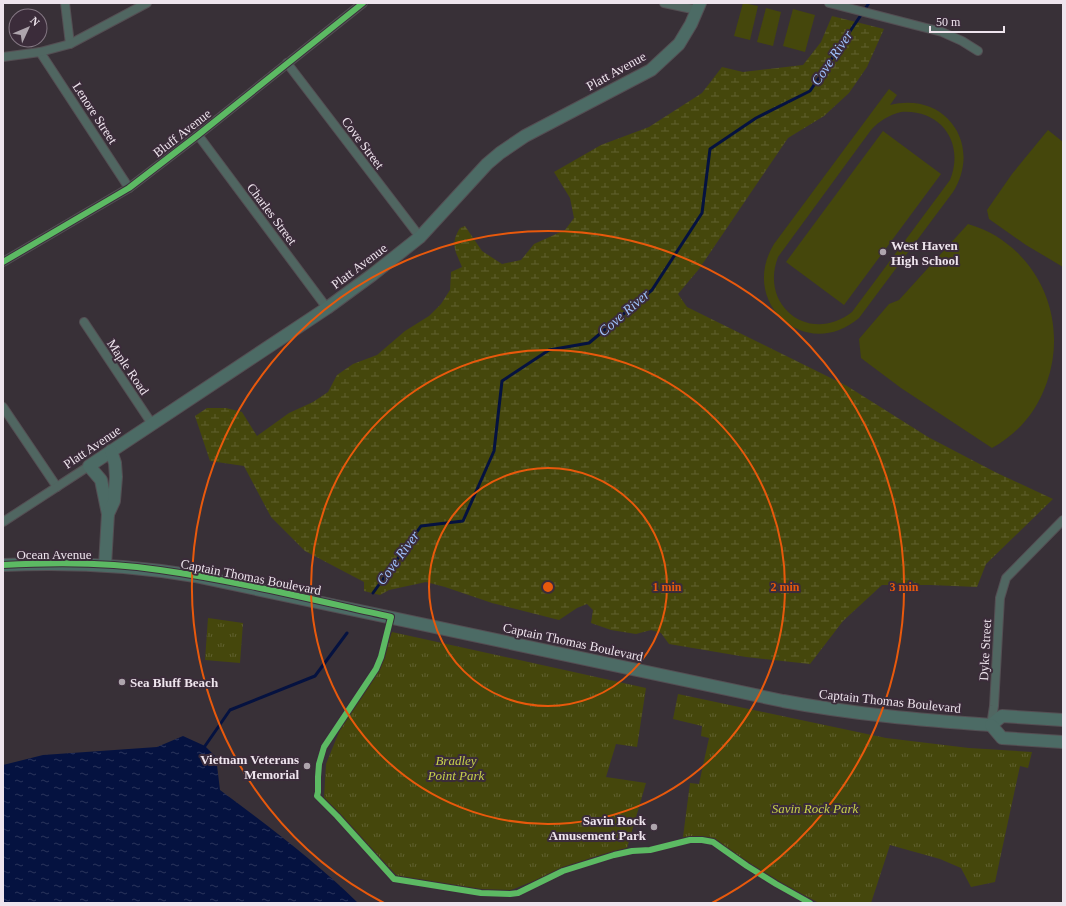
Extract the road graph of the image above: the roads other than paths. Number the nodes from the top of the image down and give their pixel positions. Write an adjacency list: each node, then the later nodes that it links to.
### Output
1 (65, 3): 9 (street)
2 (130, 3): 8 (street)
3 (147, 3): 8 (street)
4 (363, 3): 13 (street, Bluff Avenue)
5 (664, 3): 7 (street)
6 (829, 3): 10 (street)
7 (698, 7): 16 (main road, Platt Avenue)
8 (129, 12): 9 (street)
9 (70, 44): 11 (street)
10 (978, 50)
11 (40, 52): 12 (street); 15 (street, Lenore Street)
12 (3, 57)
13 (286, 63): 14 (street, Bluff Avenue); 16 (street, Cove Street)
14 (198, 135): 15 (street, Bluff Avenue); 18 (street, Charles Street)
15 (129, 188): 17 (street, Bluff Avenue)
16 (420, 237): 18 (main road, Platt Avenue)
17 (3, 262)
18 (327, 308): 21 (main road, Platt Avenue)
19 (84, 322): 21 (street, Maple Road)
20 (3, 407): 24 (street)
21 (152, 424): 22 (main road, Platt Avenue)
22 (111, 452): 23 (main road, Platt Avenue); 25 (main road)
23 (89, 466): 24 (street, Platt Avenue); 25 (main road)
24 (57, 487): 27 (street, Platt Avenue)
25 (108, 514): 29 (main road)
26 (1063, 520): 31 (street, Dyke Street)
27 (3, 522)
28 (3, 565): 29 (main road, Ocean Avenue)
29 (105, 565): 31 (main road, Captain Thomas Boulevard)
30 (1063, 720): 31 (main road)
31 (991, 725): 32 (main road)
32 (1063, 742)

